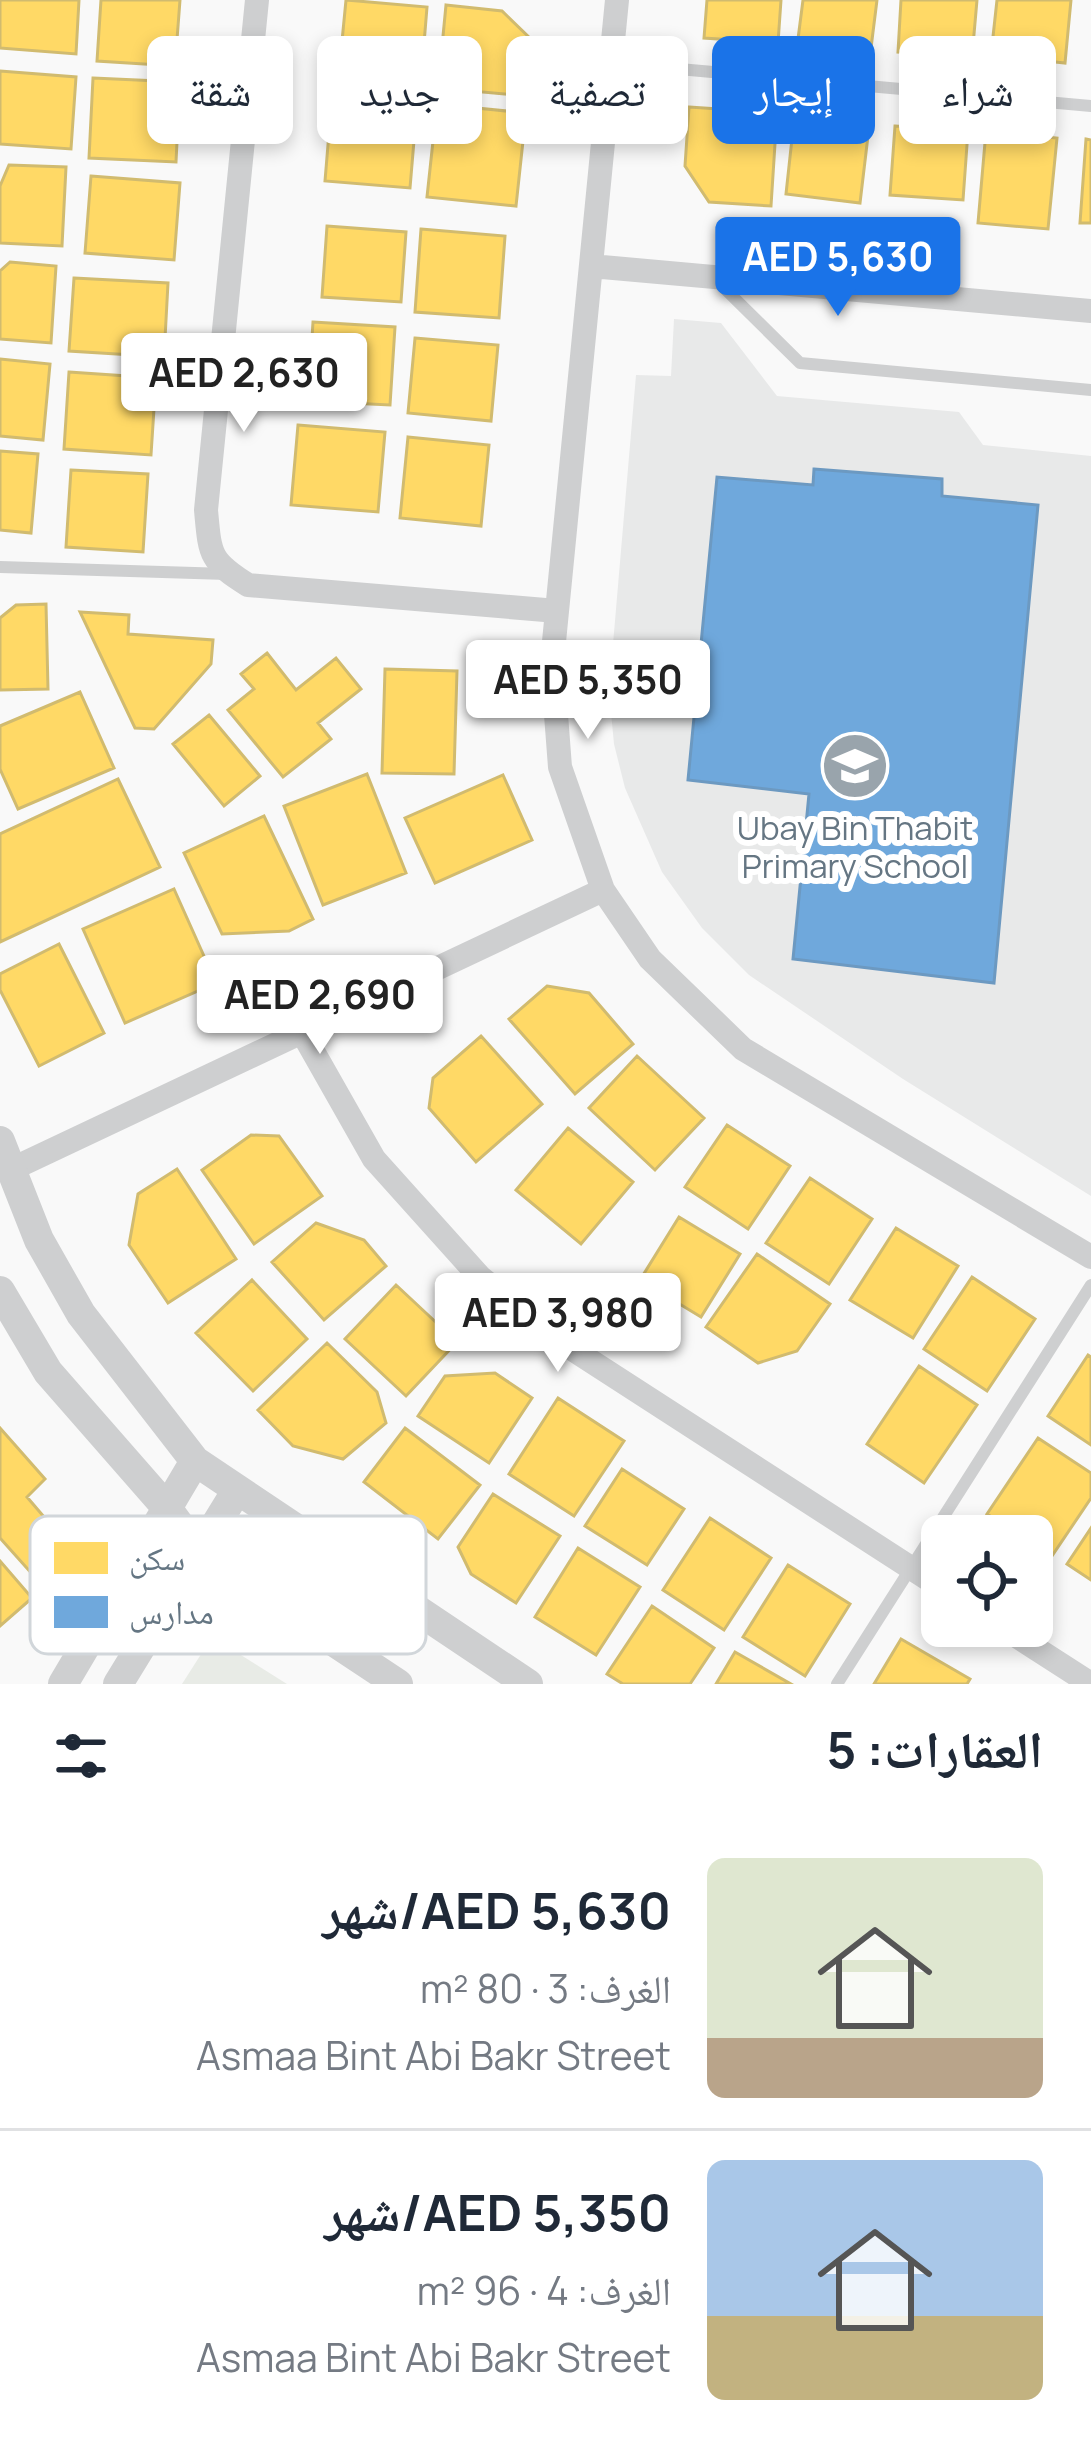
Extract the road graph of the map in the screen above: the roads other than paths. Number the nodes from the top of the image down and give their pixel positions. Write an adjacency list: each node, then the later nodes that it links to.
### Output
1 (257, 0): 12 (street)
2 (617, 0): 3 (street)
3 (614, 36)
4 (688, 70): 5 (lane)
5 (1091, 106)
6 (603, 144): 7 (street)
7 (591, 266): 8 (street); 13 (street)
8 (713, 277): 9 (street); 10 (lane)
9 (1091, 311)
10 (1091, 390)
11 (0, 566): 12 (lane)
12 (230, 574): 13 (street)
13 (557, 611): 14 (street)
14 (603, 890): 15 (street); 17 (street)
15 (302, 1032): 16 (street); 27 (street)
16 (6, 1155): 20 (street)
17 (1091, 1257)
18 (1091, 1285): 27 (lane)
19 (0, 1291): 22 (street)
20 (195, 1461): 21 (street); 22 (street)
21 (237, 1490): 25 (street); 26 (street)
22 (167, 1508): 23 (street); 24 (street)
23 (162, 1516)
24 (173, 1516)
25 (221, 1516)
26 (276, 1516)
27 (911, 1568): 28 (street); 38 (lane)
28 (921, 1574)
29 (426, 1616): 37 (street)
30 (1034, 1647): 39 (street)
31 (81, 1654): 34 (street)
32 (136, 1654): 35 (street)
33 (353, 1654): 36 (street)
34 (63, 1684)
35 (118, 1684)
36 (398, 1684)
37 (528, 1684)
38 (838, 1684)
39 (1091, 1684)

